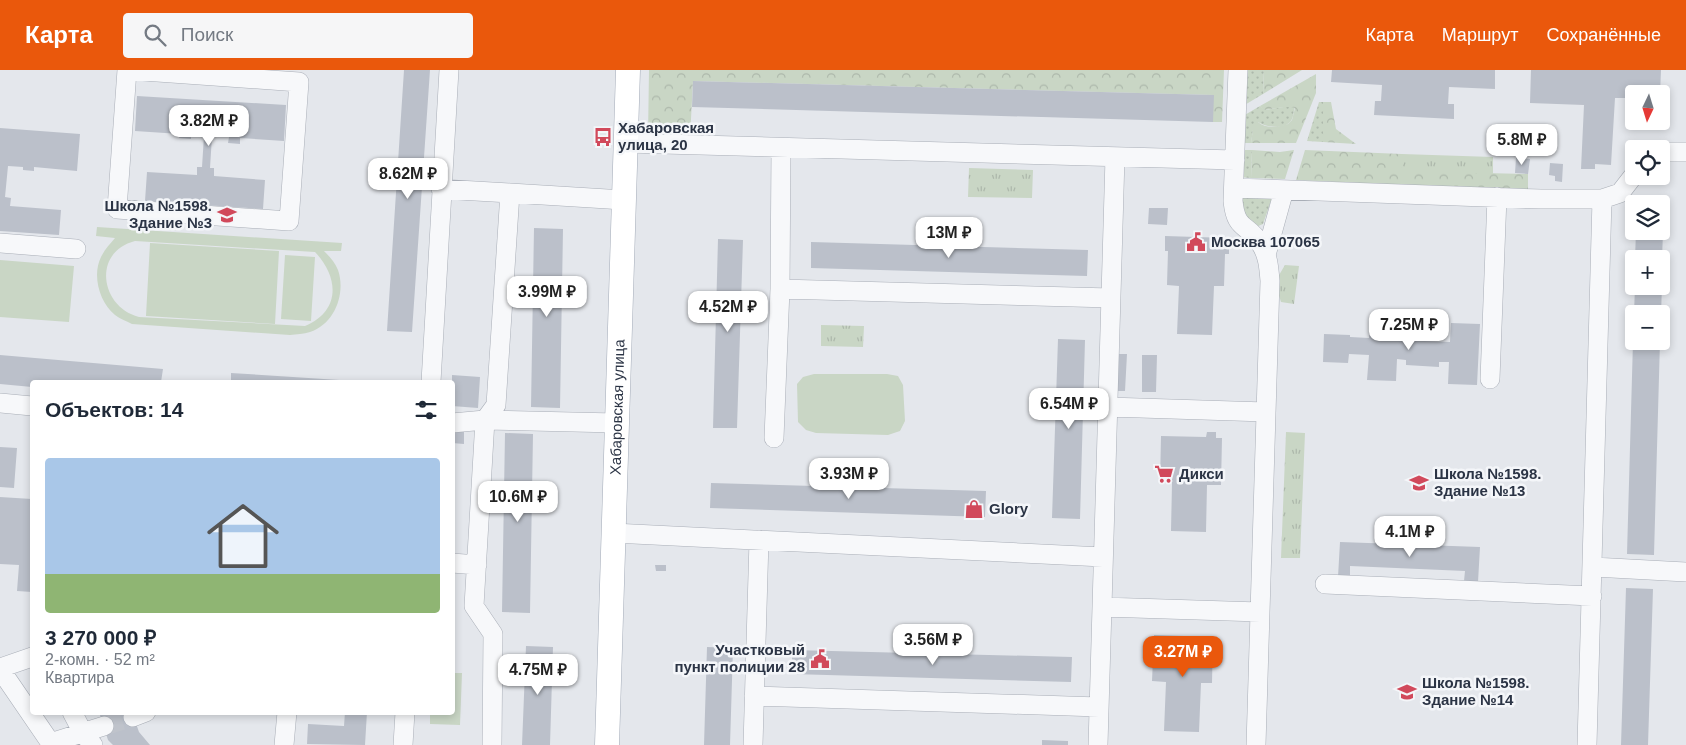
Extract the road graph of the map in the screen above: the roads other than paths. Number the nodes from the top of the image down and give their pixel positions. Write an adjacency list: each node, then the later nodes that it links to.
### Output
1 (128, 70): 1 (street)
2 (449, 70): 13 (street)
3 (628, 70): 5 (main road, Хабаровская улица)
4 (1238, 70): 10 (street)
5 (626, 144): 6 (street); 18 (main road, Хабаровская улица)
6 (781, 148): 9 (street); 24 (street)
7 (1670, 152): 8 (street)
8 (1686, 152)
9 (1115, 157): 10 (street); 25 (street)
10 (1235, 160): 12 (street)
11 (1626, 185): 17 (street)
12 (1234, 188): 14 (street); 20 (street)
13 (441, 189): 15 (street); 27 (street)
14 (1284, 190): 16 (street); 19 (street)
15 (510, 193): 18 (street); 32 (street)
16 (1497, 197): 17 (street); 26 (street)
17 (1602, 199): 41 (street)
18 (624, 200): 34 (main road, Хабаровская улица)
19 (1276, 223): 20 (street); 23 (street)
20 (1252, 234): 23 (street)
21 (0, 243): 22 (street)
22 (76, 249)
23 (1266, 254): 31 (street)
24 (780, 289): 25 (street); 35 (street)
25 (1111, 298): 30 (street)
26 (1490, 379)
27 (431, 380)
28 (0, 403): 29 (street)
29 (30, 406)
30 (1108, 407): 31 (street); 38 (street)
31 (1266, 412): 46 (street)
32 (485, 420): 33 (street); 34 (street); 40 (street)
33 (455, 422)
34 (616, 423): 36 (main road, Хабаровская улица)
35 (774, 438)
36 (614, 533): 37 (street); 62 (main road, Хабаровская улица)
37 (759, 540): 38 (street); 49 (street)
38 (1103, 557): 45 (street)
39 (455, 563): 40 (street)
40 (477, 564): 61 (street)
41 (1593, 567): 42 (street); 44 (street)
42 (1686, 572)
43 (1325, 584): 44 (street)
44 (1592, 596): 66 (street)
45 (1102, 607): 46 (street); 50 (street)
46 (1260, 612): 65 (street)
47 (30, 658): 48 (street)
48 (0, 668): 51 (street)
49 (754, 696): 50 (street); 63 (street)
50 (1099, 707): 64 (street)
51 (30, 713)
52 (32, 715): 58 (street)
53 (74, 715): 57 (street)
54 (287, 715): 59 (street)
55 (406, 715): 60 (street)
56 (104, 726): 57 (street)
57 (88, 739): 58 (street)
58 (51, 744)
59 (284, 745)
60 (403, 745)
61 (492, 745)
62 (607, 745)
63 (752, 745)
64 (1098, 745)
65 (1256, 745)
66 (1587, 745)

